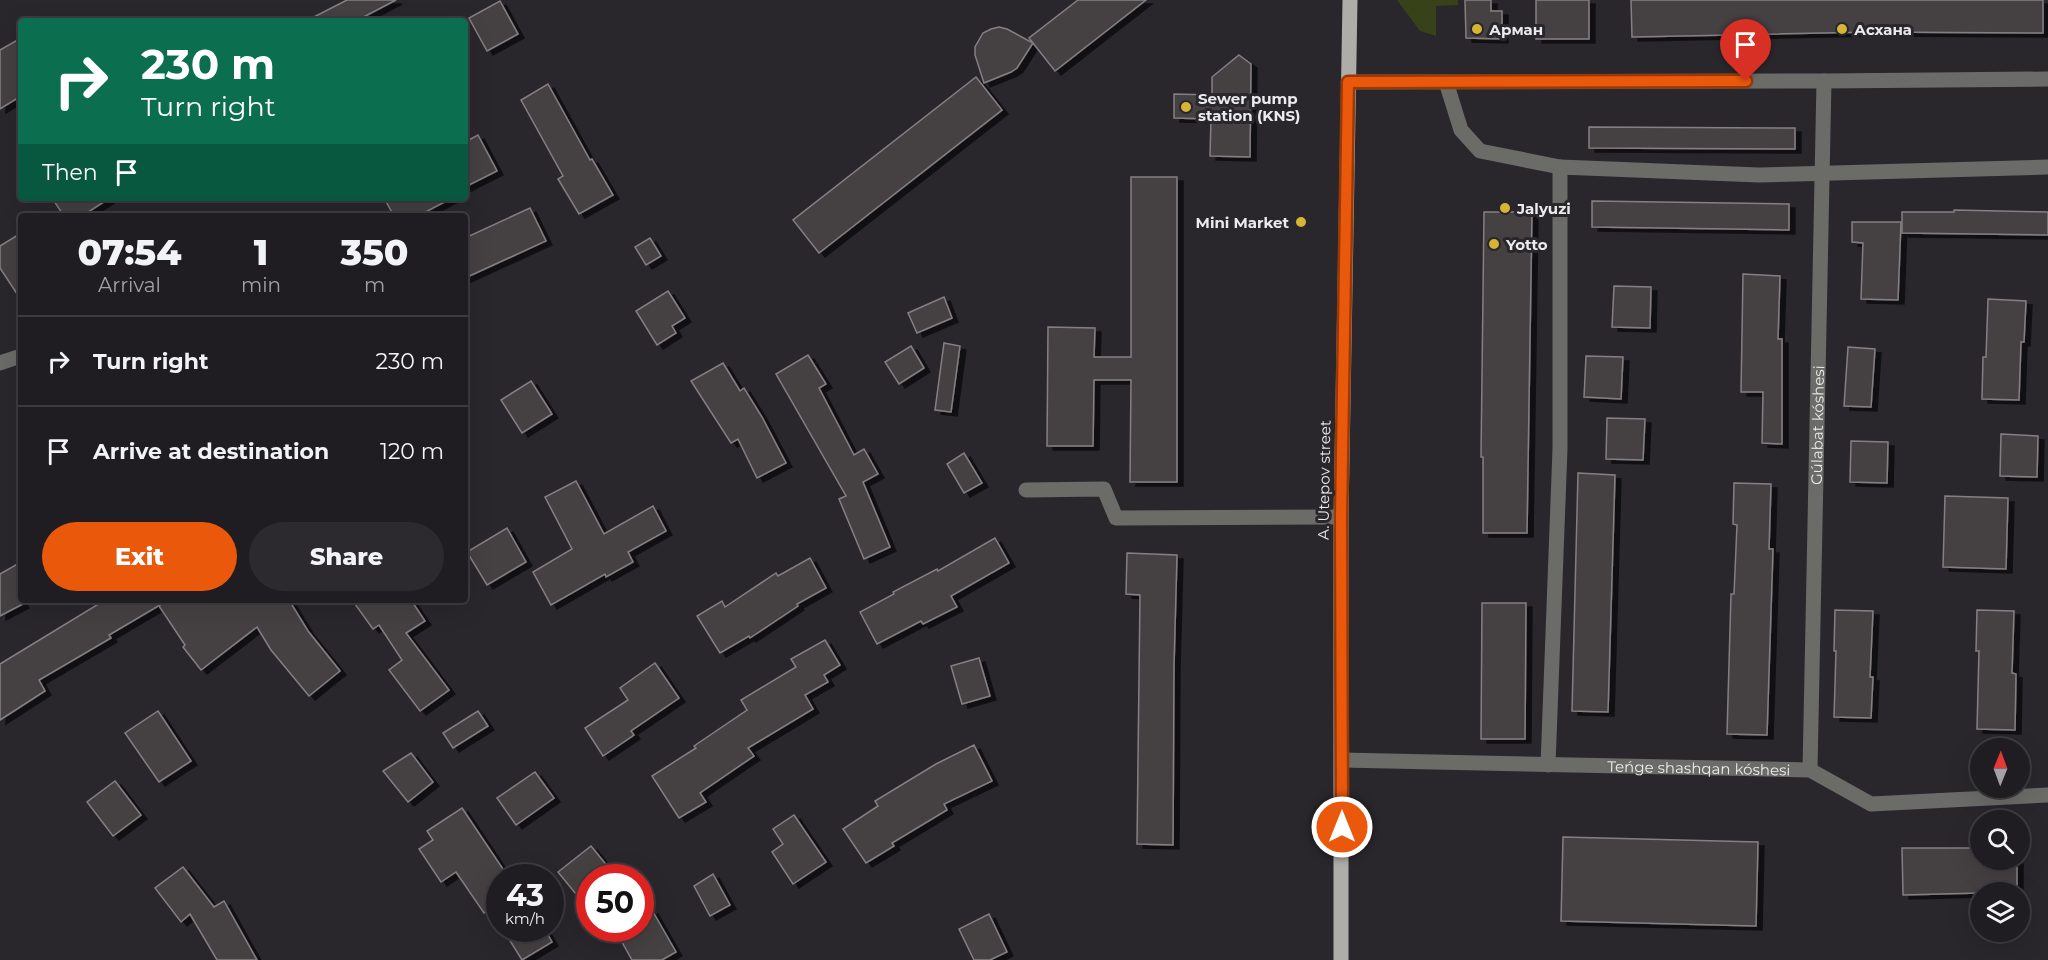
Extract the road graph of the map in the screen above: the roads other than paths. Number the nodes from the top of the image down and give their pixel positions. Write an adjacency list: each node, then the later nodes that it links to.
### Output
1 (1350, 0): 4 (main road, A. Utepov street)
2 (2048, 79): 3 (street)
3 (1824, 81): 5 (street); 8 (street, Gúlabat kóshesi)
4 (1348, 82): 5 (street); 12 (main road, A. Utepov street)
5 (1446, 82): 7 (street)
6 (2048, 166): 8 (street)
7 (1560, 167): 8 (street); 14 (street)
8 (1822, 173): 15 (street, Gúlabat kóshesi)
9 (18, 357): 10 (street)
10 (0, 363)
11 (1026, 490): 12 (street)
12 (1341, 517): 13 (main road, A. Utepov street)
13 (1342, 760): 14 (street, Teńge shashqan kóshesi); 17 (main road, A. Utepov street)
14 (1548, 765): 15 (street, Teńge shashqan kóshesi)
15 (1810, 770): 16 (street, Teńge shashqan kóshesi)
16 (2048, 795)
17 (1341, 960)

